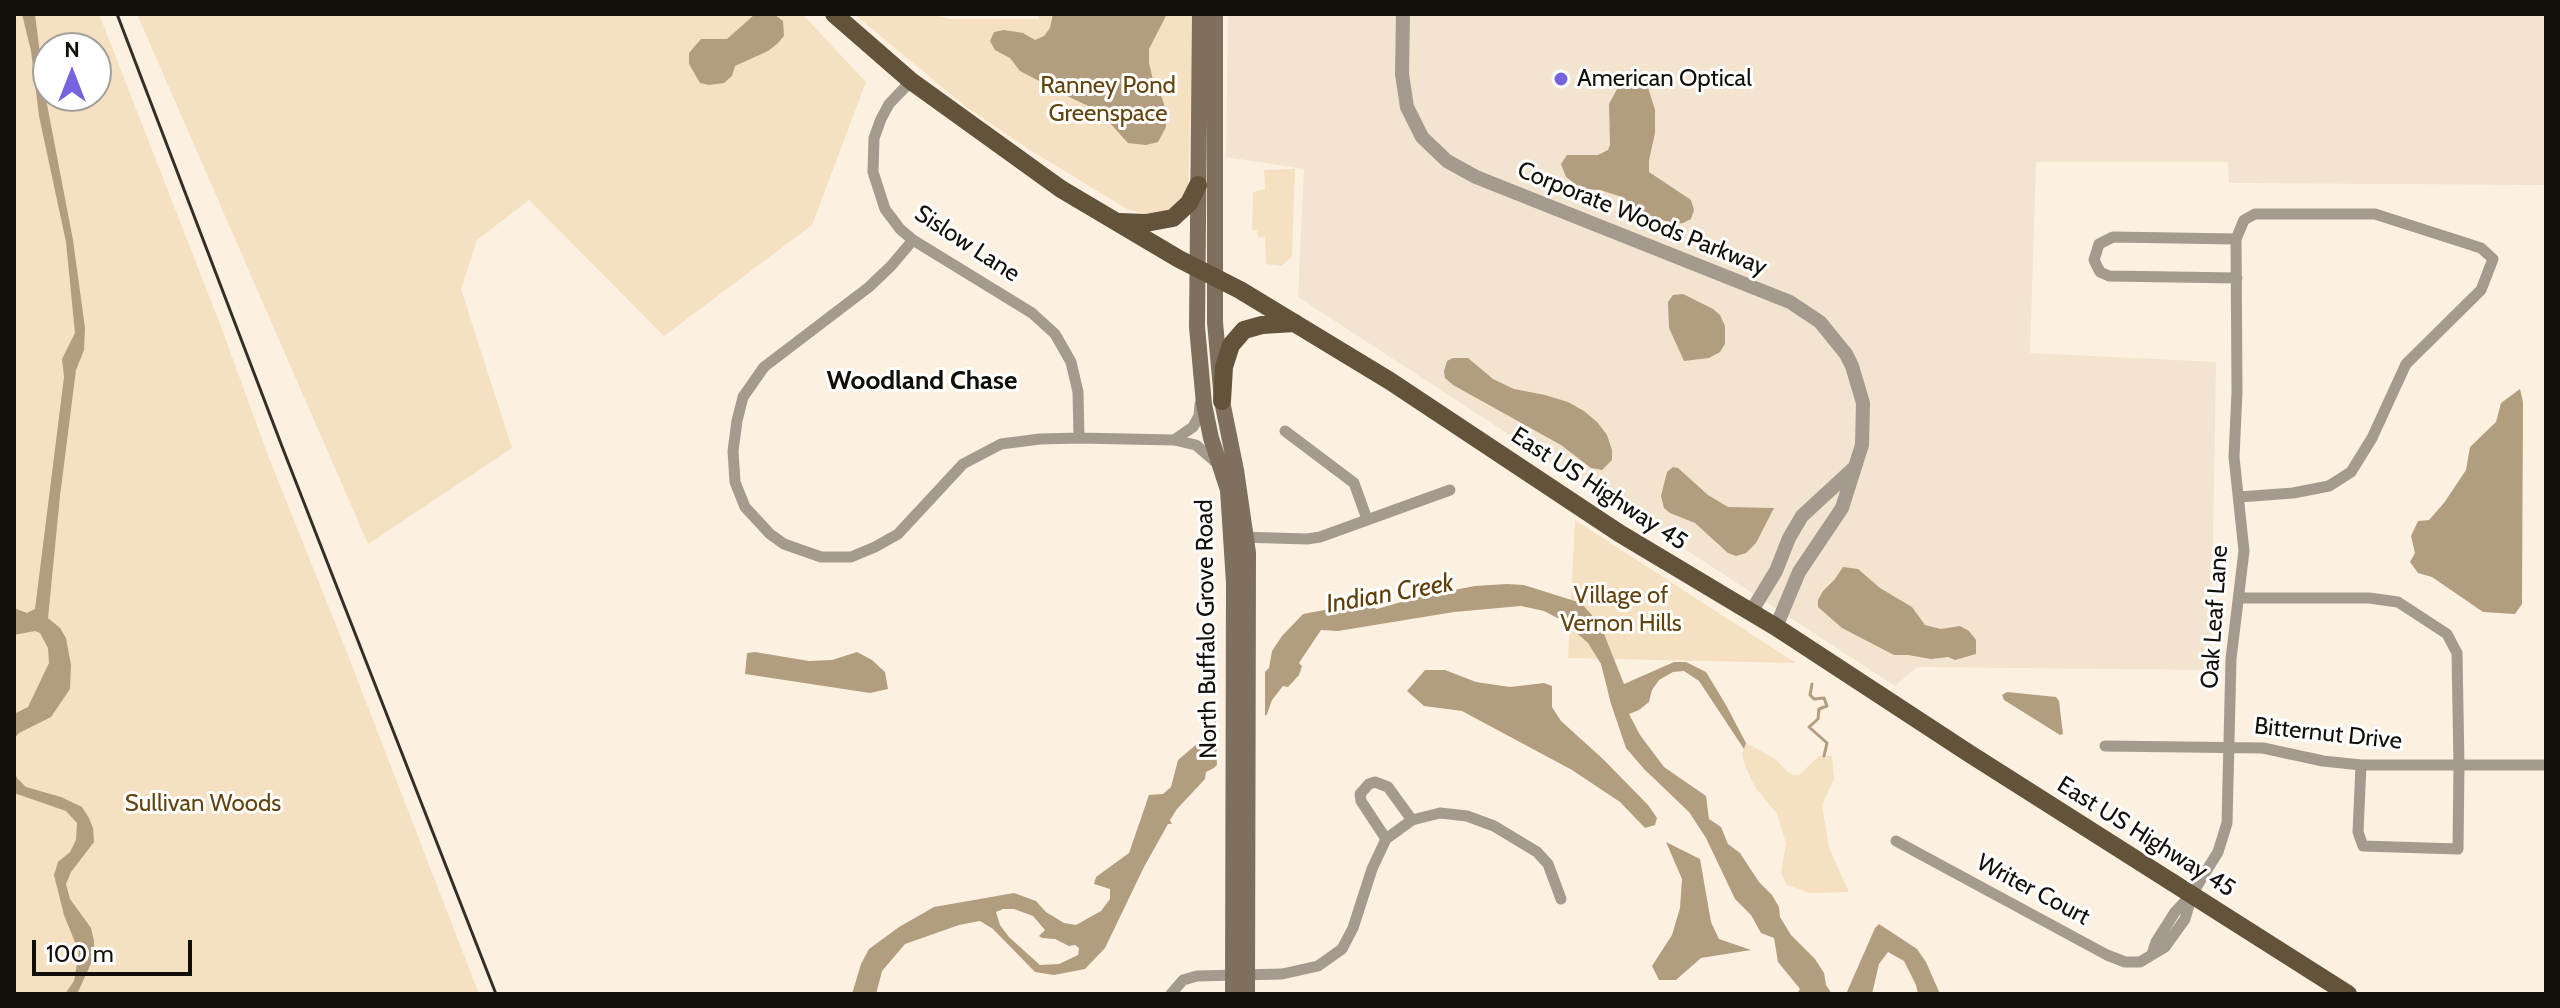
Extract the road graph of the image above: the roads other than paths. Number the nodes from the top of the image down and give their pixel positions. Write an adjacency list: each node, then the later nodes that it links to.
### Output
1 (834, 14): 5 (main road, East US Highway 45)
2 (1200, 14): 6 (main road, North Buffalo Grove Road)
3 (1215, 14): 11 (main road, North Buffalo Grove Road)
4 (1403, 14): 19 (street, Corporate Woods Parkway)
5 (911, 81): 7 (main road, East US Highway 45); 9 (street, Sislow Lane)
6 (1198, 185): 7 (main road); 10 (main road, North Buffalo Grove Road)
7 (1115, 222): 10 (main road, East US Highway 45)
8 (2236, 239): 12 (street, Oak Leaf Lane); 12 (street); 22 (street)
9 (913, 240): 17 (street, Sislow Lane); 17 (street)
10 (1197, 267): 11 (main road, East US Highway 45); 14 (main road, North Buffalo Grove Road)
11 (1214, 277): 13 (main road, East US Highway 45); 15 (main road, North Buffalo Grove Road)
12 (2237, 278): 22 (street, Oak Leaf Lane)
13 (1296, 323): 15 (main road); 26 (main road, East US Highway 45)
14 (1199, 346): 18 (street); 20 (main road, North Buffalo Grove Road)
15 (1222, 401): 24 (main road, North Buffalo Grove Road)
16 (1285, 431): 23 (street)
17 (1079, 438): 18 (street)
18 (1174, 440): 20 (street)
19 (1855, 468): 26 (street); 27 (street, Corporate Woods Parkway)
20 (1224, 472): 24 (main road, North Buffalo Grove Road)
21 (1450, 490): 23 (street)
22 (2239, 497): 25 (street, Oak Leaf Lane)
23 (1367, 519): 24 (street)
24 (1239, 537): 38 (main road, North Buffalo Grove Road)
25 (2240, 598): 29 (street, Oak Leaf Lane); 31 (street)
26 (1751, 612): 27 (main road, East US Highway 45)
27 (1776, 627): 36 (main road, East US Highway 45)
28 (2105, 746): 29 (street, Bitternut Drive)
29 (2230, 748): 30 (street, Bitternut Drive); 36 (street, Oak Leaf Lane)
30 (2361, 765): 31 (street, Bitternut Drive); 31 (street)
31 (2459, 765): 32 (street, Bitternut Drive)
32 (2546, 765)
33 (1412, 820): 34 (street); 34 (street); 37 (street)
34 (1386, 839): 38 (street)
35 (1896, 841): 36 (street, Writer Court)
36 (2192, 894): 42 (main road, East US Highway 45)
37 (1561, 899)
38 (1240, 974): 39 (street); 40 (main road, North Buffalo Grove Road); 41 (main road, North Buffalo Grove Road)
39 (1171, 994)
40 (1233, 994)
41 (1247, 994)
42 (2348, 994)

